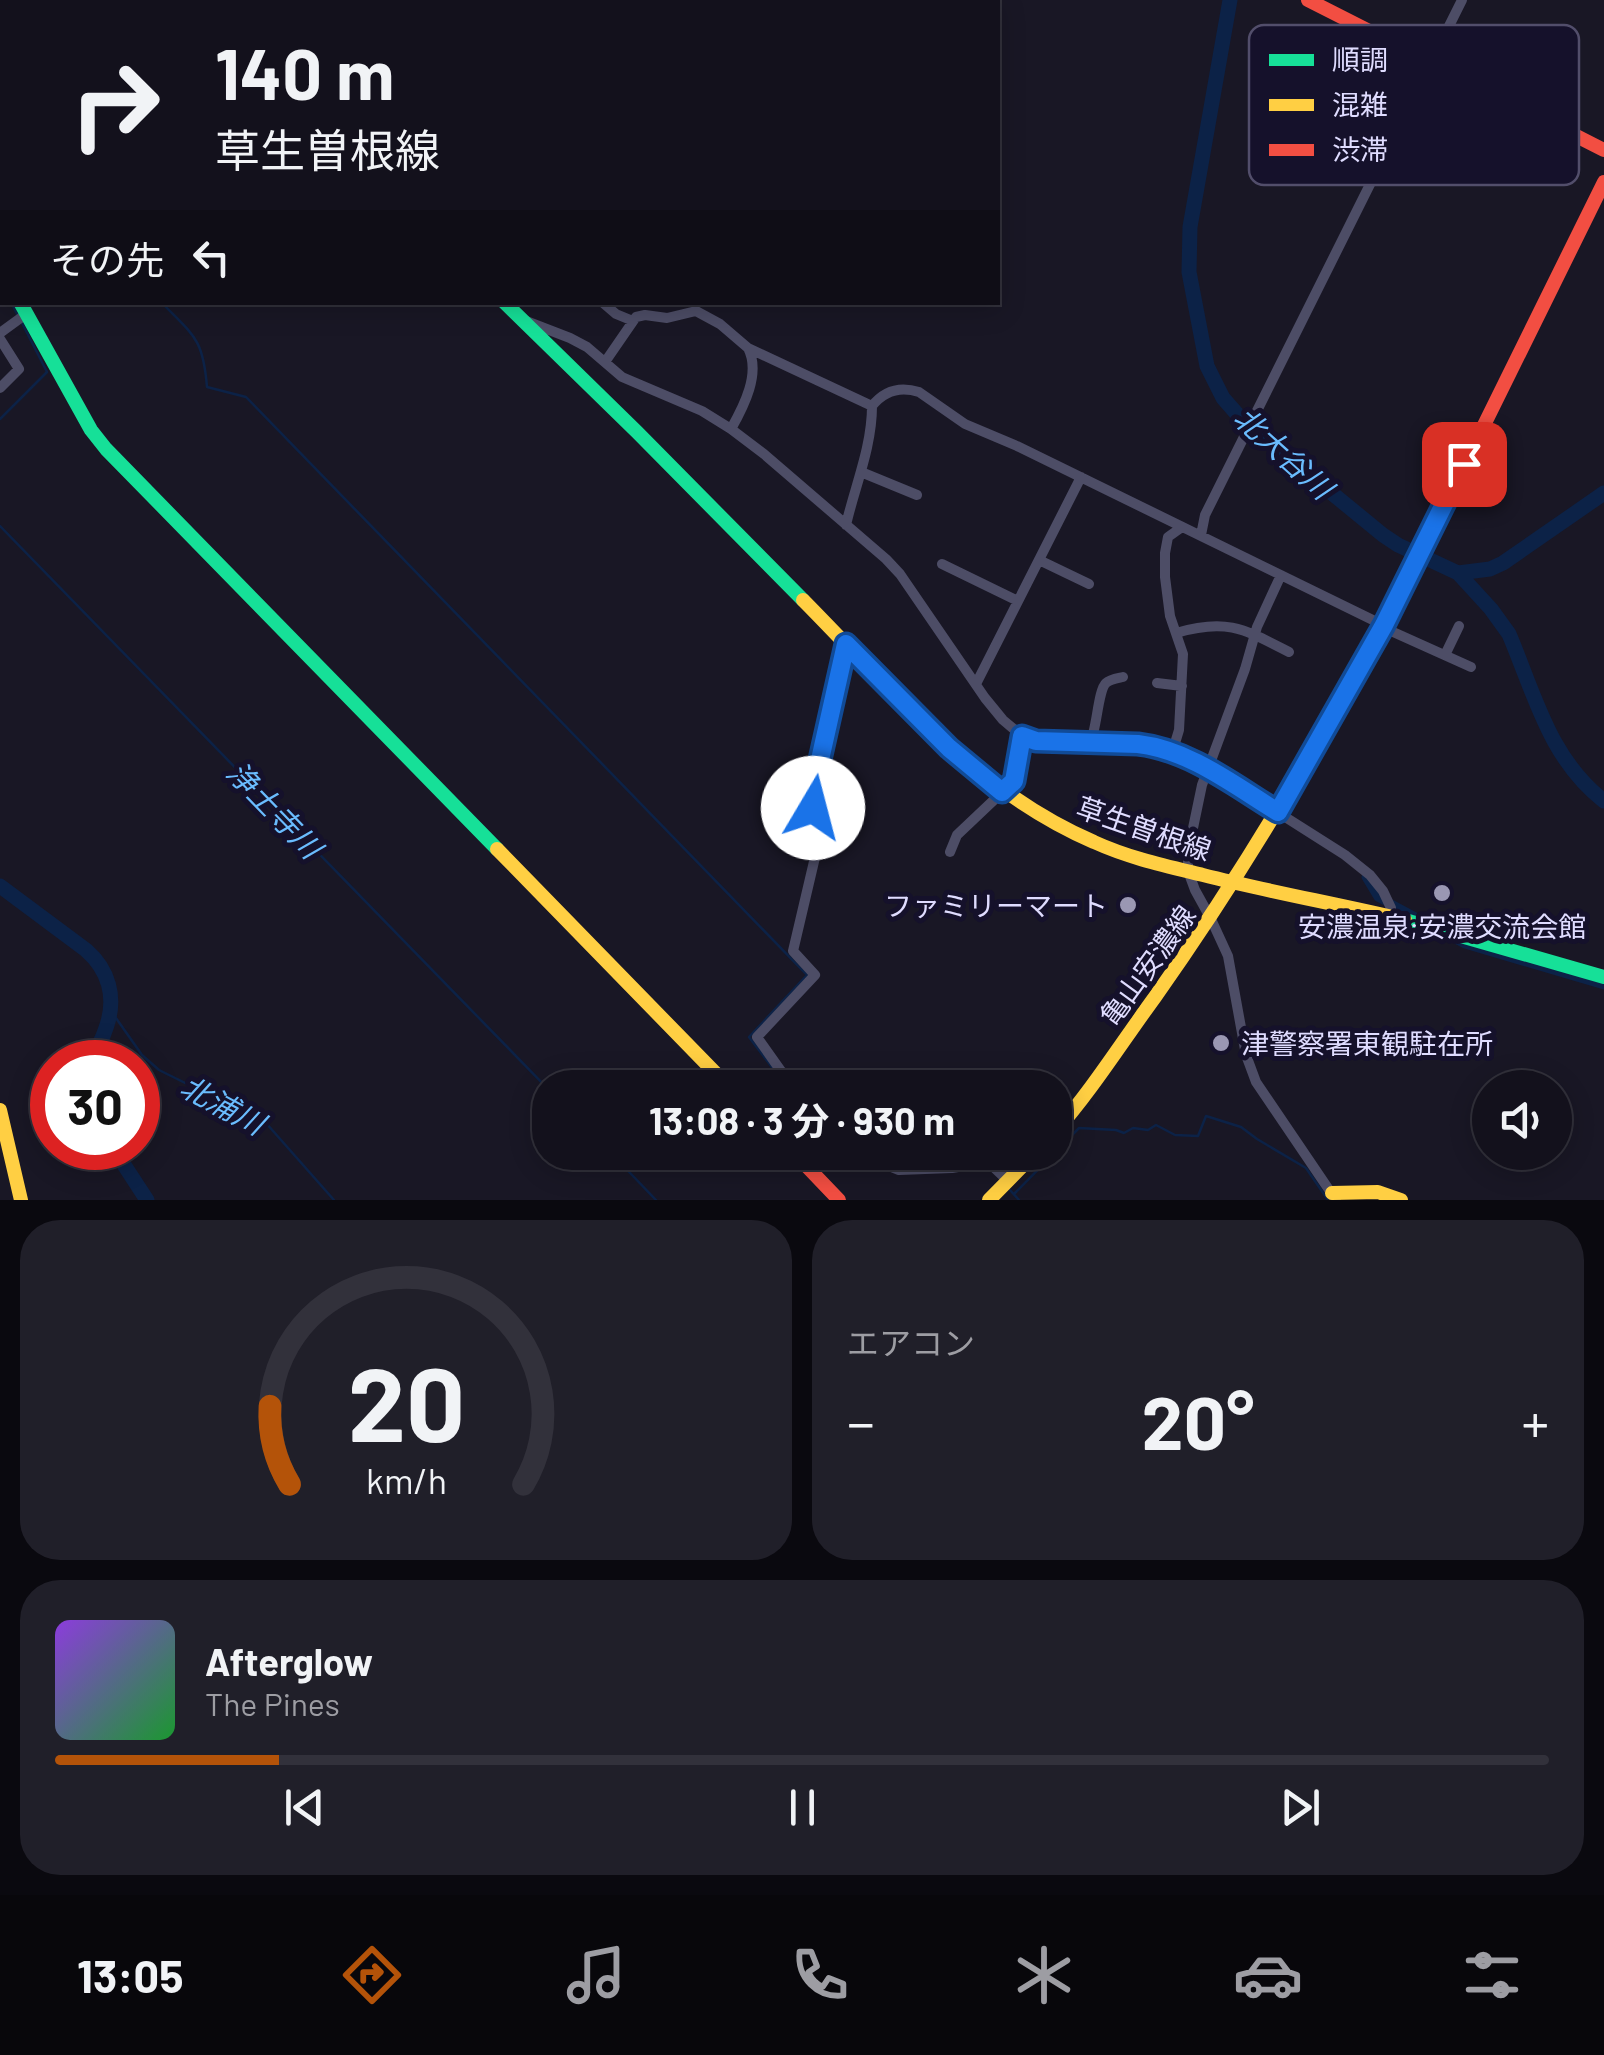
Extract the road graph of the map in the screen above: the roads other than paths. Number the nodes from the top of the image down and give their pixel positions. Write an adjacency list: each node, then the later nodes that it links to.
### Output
1 (1308, 0): 3 (main road)
2 (1462, 0): 4 (street)
3 (1358, 25)
4 (1450, 25)
5 (1579, 137): 6 (main road)
6 (1604, 150)
7 (1604, 182): 31 (main road, 亀山安濃線)
8 (1370, 185): 25 (street)
9 (605, 305): 13 (street)
10 (696, 307): 13 (street); 15 (street)
11 (23, 308): 14 (street); 55 (main road)
12 (516, 309): 16 (street); 35 (main road, 草生曽根線)
13 (633, 320): 16 (street)
14 (0, 336): 17 (street)
15 (748, 348): 18 (street); 19 (street)
16 (605, 362): 19 (street)
17 (0, 388)
18 (872, 406): 20 (street); 21 (street)
19 (731, 429): 23 (street)
20 (861, 472): 22 (street); 23 (street)
21 (1080, 477): 24 (street); 26 (street)
22 (917, 495)
23 (846, 525): 41 (street)
24 (1182, 527): 25 (street); 33 (street)
25 (1200, 535): 28 (street)
26 (1039, 560): 29 (street); 30 (street)
27 (942, 564): 30 (street)
28 (1281, 575): 31 (street); 34 (street)
29 (1089, 584)
30 (1018, 601): 41 (street)
31 (1383, 626): 37 (street); 48 (main road, 亀山安濃線)
32 (1459, 626): 37 (street)
33 (1176, 633): 34 (street); 42 (street)
34 (1254, 634): 36 (street); 46 (street)
35 (846, 644): 47 (main road, 草生曽根線); 56 (street)
36 (1289, 652)
37 (1445, 655): 38 (street)
38 (1471, 668)
39 (1123, 676): 44 (street)
40 (1157, 683): 42 (street)
41 (976, 684): 43 (street)
42 (1182, 686): 45 (street)
43 (1022, 736): 44 (street); 47 (street)
44 (1090, 743): 45 (street)
45 (1172, 753): 46 (street)
46 (1208, 768): 48 (street); 50 (street)
47 (1002, 792): 49 (street); 50 (main road, 草生曽根線)
48 (1278, 812): 51 (main road, 亀山安濃線); 52 (street)
49 (950, 852)
50 (1188, 871): 51 (main road, 草生曽根線); 53 (street)
51 (1234, 884): 52 (main road, 草生曽根線); 53 (main road, 亀山安濃線)
52 (1391, 917): 54 (main road, 草生曽根線)
53 (1211, 919): 58 (main road, 亀山安濃線); 62 (street)
54 (1604, 977)
55 (712, 1070)
56 (780, 1070)
57 (0, 1110): 63 (main road)
58 (1072, 1112)
59 (810, 1170): 64 (main road)
60 (1018, 1170): 61 (main road)
61 (1000, 1189)
62 (1334, 1197): 65 (main road)
63 (22, 1200)
64 (839, 1200)
65 (1400, 1200)

